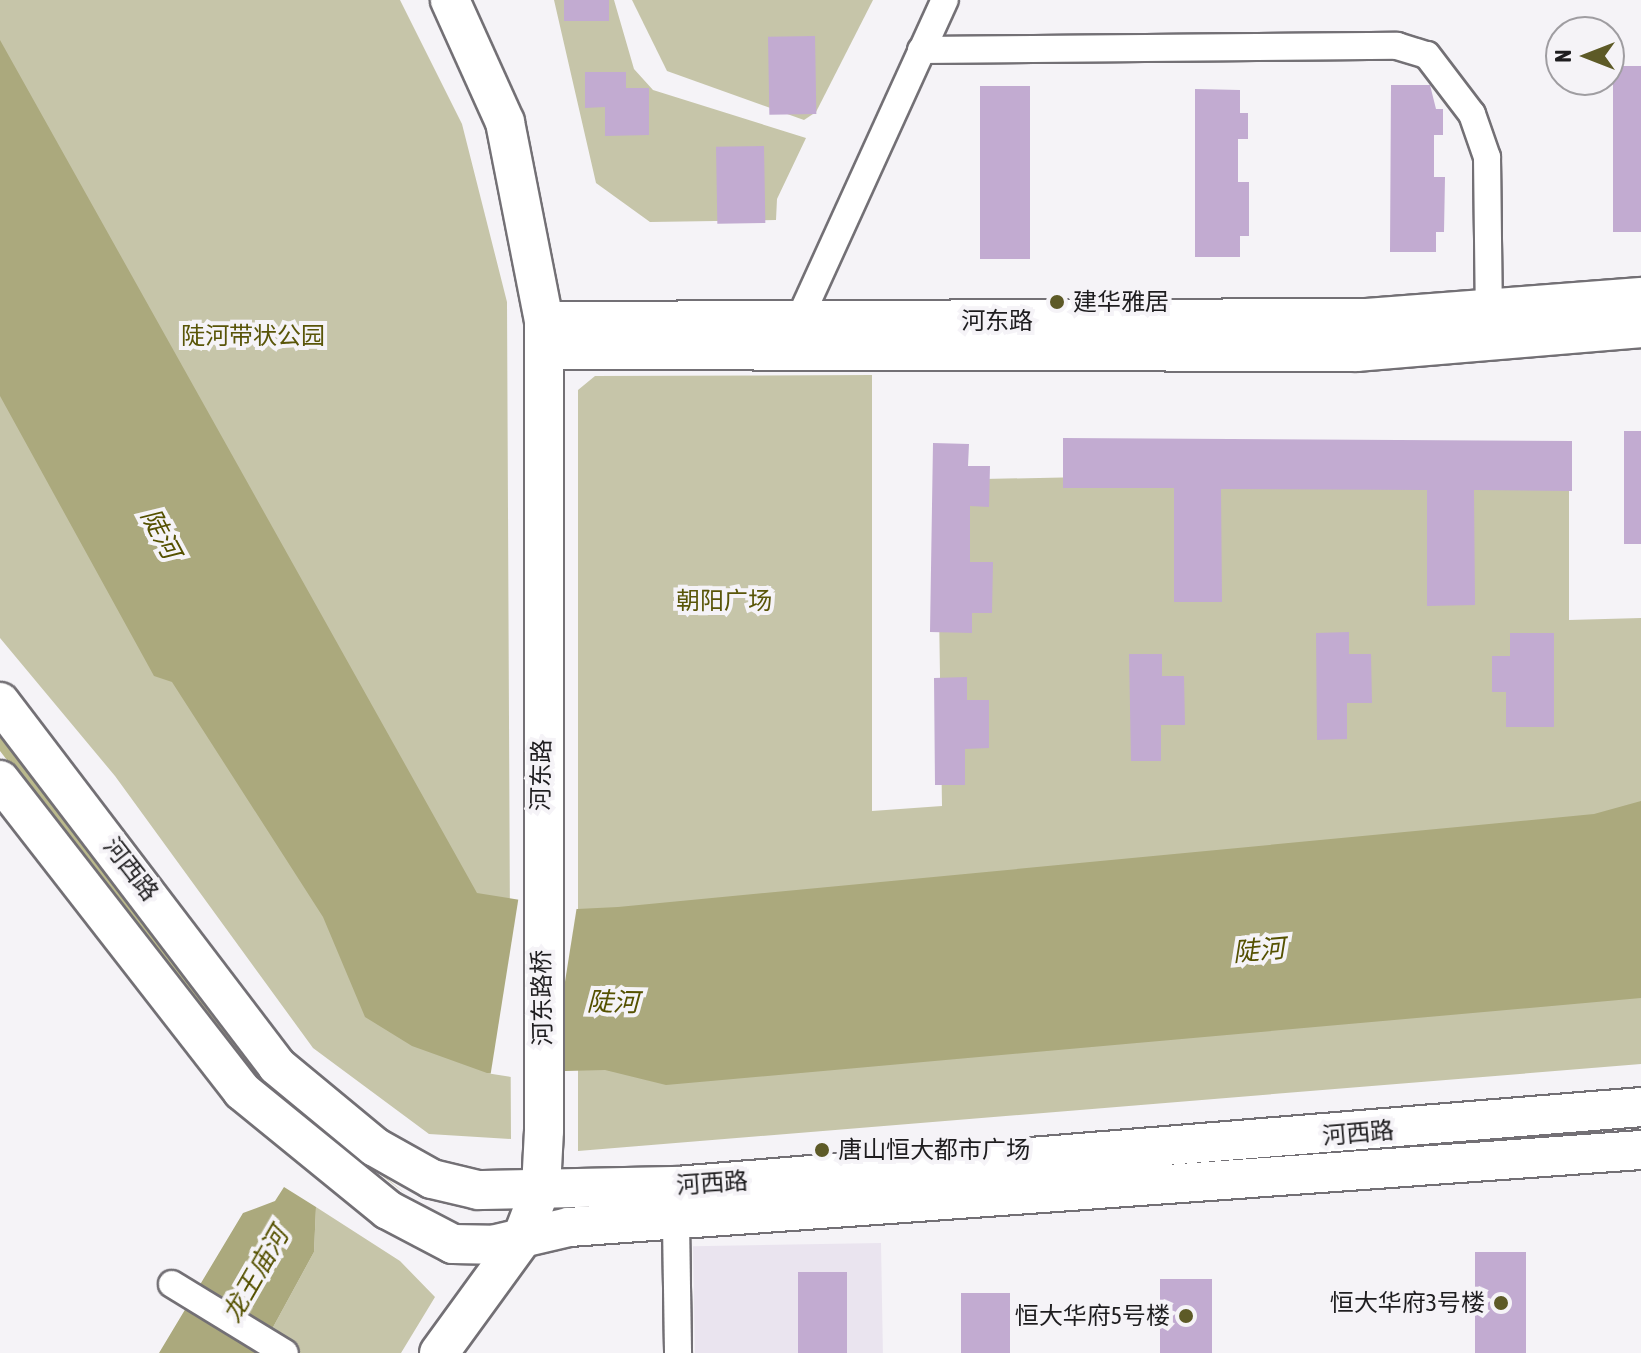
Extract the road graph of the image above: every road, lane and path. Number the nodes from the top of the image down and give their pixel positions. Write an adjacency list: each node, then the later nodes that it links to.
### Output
1 (450, 0): 8 (main road, 河东路)
2 (945, 0): 3 (street)
3 (921, 50): 5 (street); 6 (street)
4 (1641, 297): 5 (main road, 河东路)
5 (1489, 312): 6 (main road, 河东路)
6 (798, 322): 8 (main road, 河东路)
7 (1641, 328): 8 (main road, 河东路)
8 (546, 336): 11 (main road, 河东路)
9 (0, 702): 14 (main road, 河西路)
10 (0, 780): 16 (main road, 河西路)
11 (541, 864): 14 (main road, 河东路桥)
12 (1641, 1107): 14 (main road, 河西路)
13 (1641, 1150): 15 (main road, 河西路)
14 (541, 1188): 16 (main road, 河东路桥)
15 (676, 1223): 16 (main road, 河西路); 20 (street)
16 (521, 1240): 19 (main road, 河东路桥)
17 (172, 1284): 18 (street)
18 (285, 1353)
19 (439, 1353)
20 (678, 1353)

